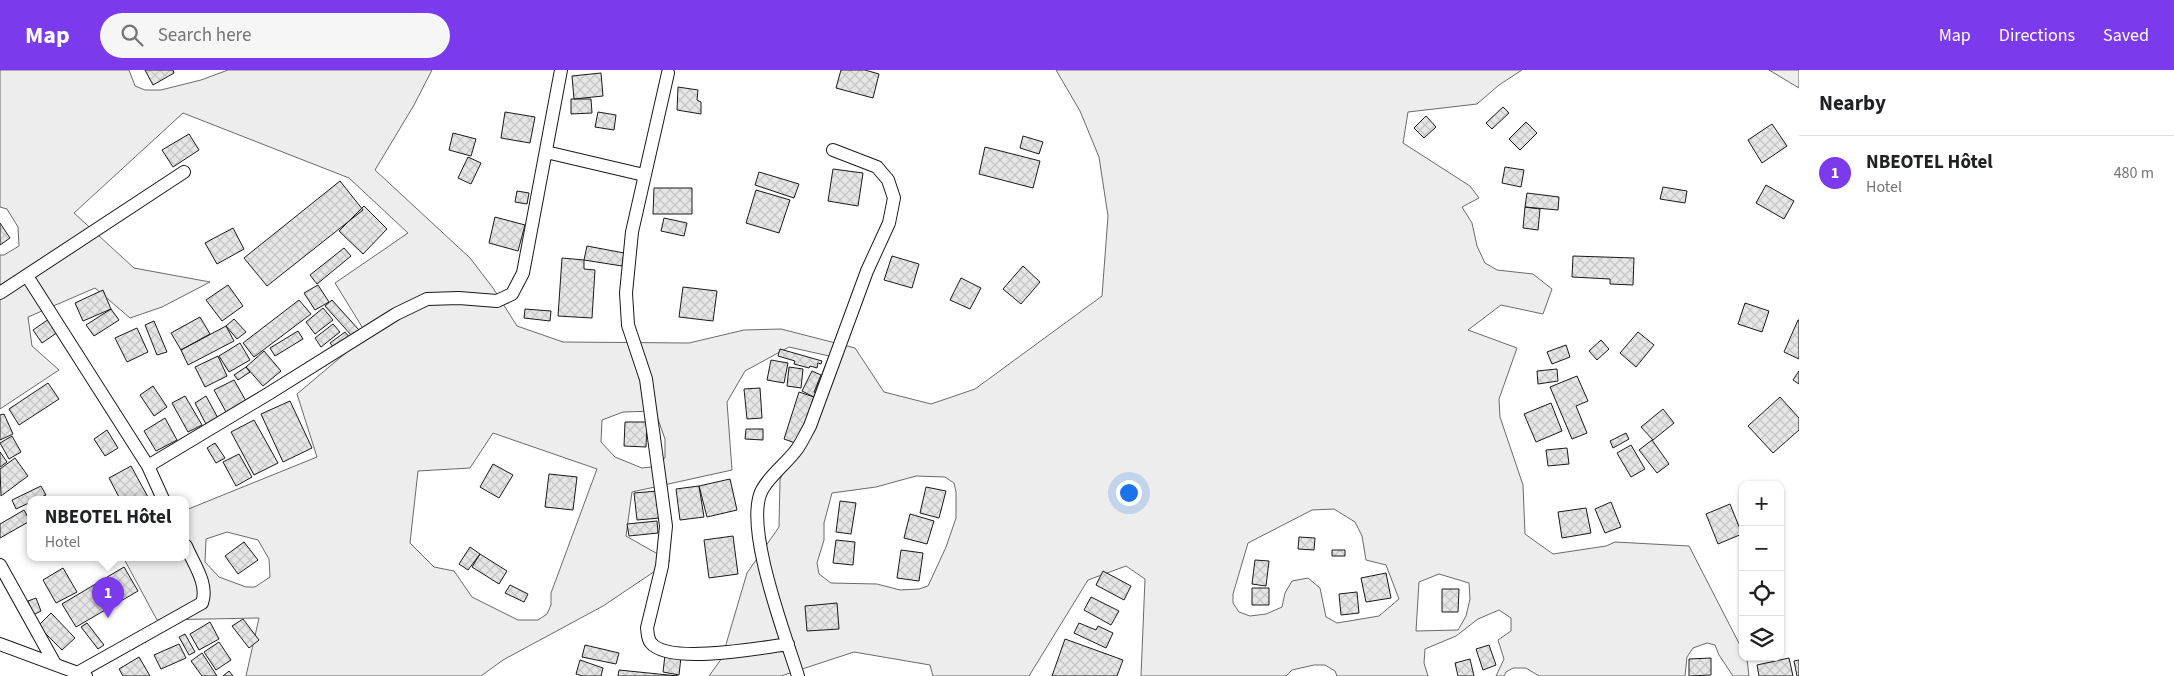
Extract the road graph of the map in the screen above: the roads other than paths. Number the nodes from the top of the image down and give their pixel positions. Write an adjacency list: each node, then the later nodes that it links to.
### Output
1 (561, 70): 4 (street)
2 (668, 73): 6 (street)
3 (833, 150): 14 (street)
4 (546, 152): 6 (street); 9 (street)
5 (184, 172): 7 (street)
6 (644, 175): 14 (street)
7 (27, 276): 8 (street); 9 (street)
8 (0, 293)
9 (148, 466): 10 (street)
10 (162, 496)
11 (189, 553): 16 (street)
12 (0, 566): 15 (street)
13 (0, 644): 15 (street)
14 (788, 644): 17 (street)
15 (55, 664): 16 (street)
16 (82, 674)
17 (798, 676)

